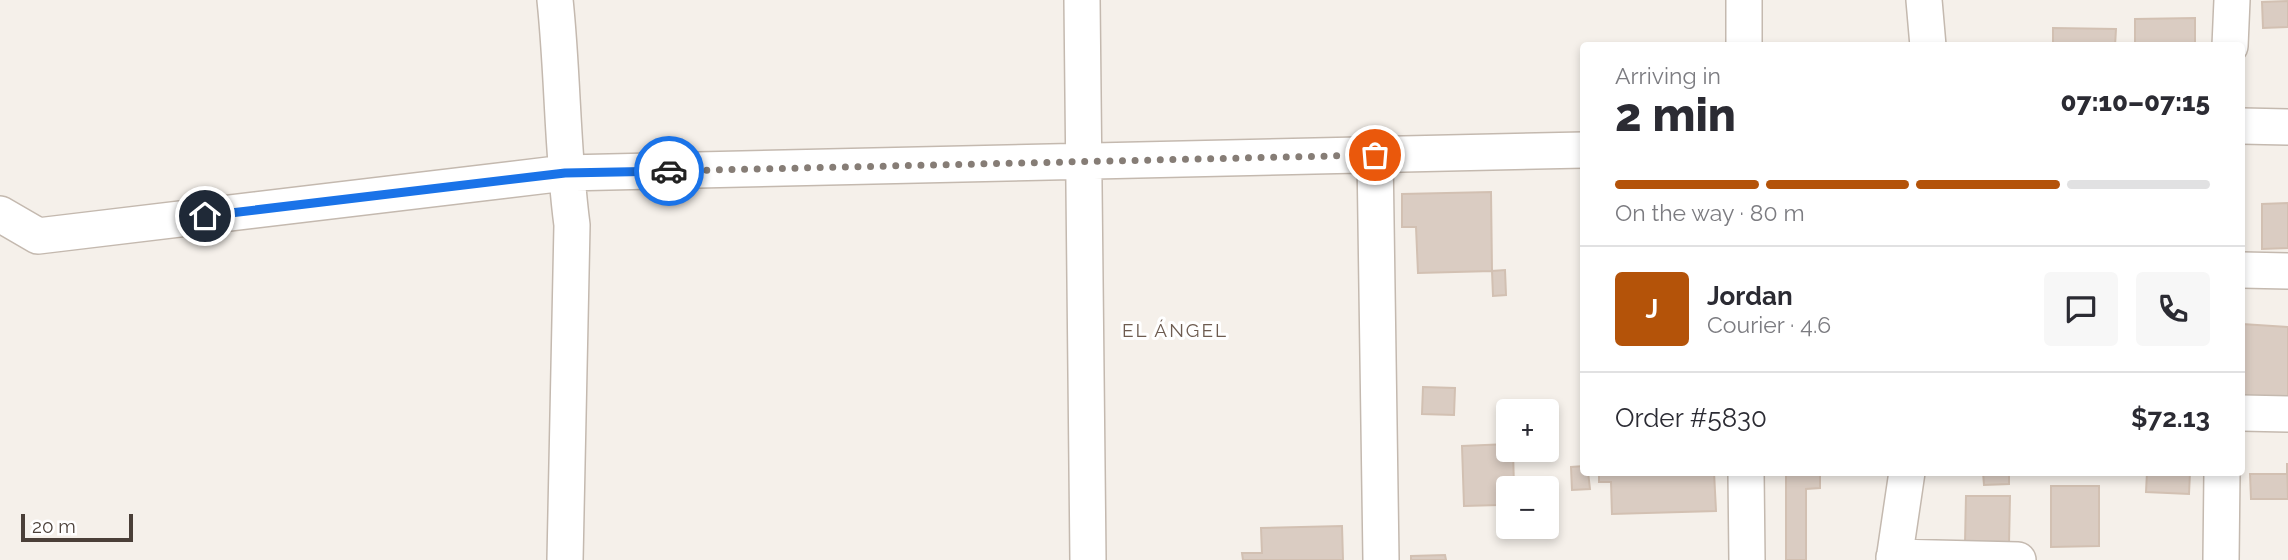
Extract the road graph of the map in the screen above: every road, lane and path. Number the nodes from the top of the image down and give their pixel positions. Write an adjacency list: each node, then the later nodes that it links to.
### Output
1 (555, 0): 14 (street)
2 (1082, 0): 13 (street)
3 (1744, 0): 6 (street)
4 (1924, 0): 7 (street)
5 (2232, 0): 8 (street)
6 (1744, 42)
7 (1928, 42)
8 (2231, 42)
9 (2245, 126): 10 (street)
10 (2288, 127)
11 (1580, 150): 12 (street)
12 (1375, 155): 13 (street); 26 (street)
13 (1084, 161): 14 (street); 25 (street)
14 (565, 173): 15 (street); 24 (street)
15 (0, 214)
16 (2245, 270): 17 (street)
17 (2288, 271)
18 (2245, 413): 19 (street)
19 (2288, 414)
20 (1746, 476): 27 (street)
21 (1906, 476): 23 (street)
22 (2222, 476): 29 (street)
23 (1894, 559): 28 (street)
24 (565, 560)
25 (1088, 560)
26 (1381, 560)
27 (1747, 560)
28 (2018, 560)
29 (2221, 560)

